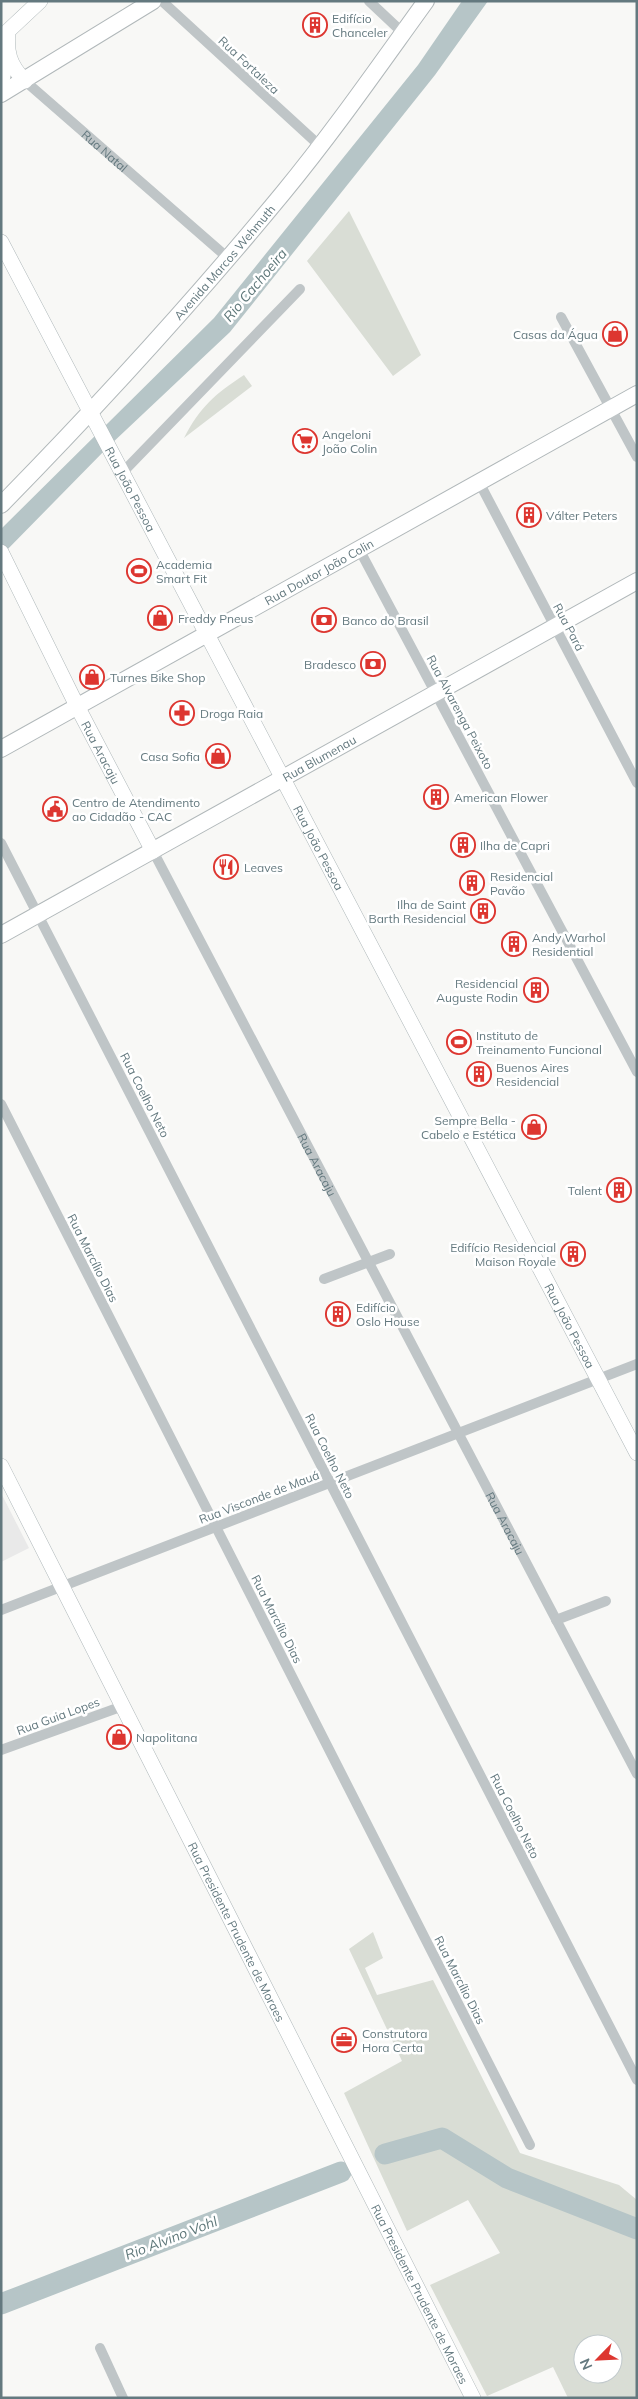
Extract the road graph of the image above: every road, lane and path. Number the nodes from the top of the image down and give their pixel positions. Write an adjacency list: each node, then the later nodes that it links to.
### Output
1 (40, 1): 7 (street)
2 (153, 1): 9 (main road)
3 (162, 1): 12 (street, Rua Fortaleza)
4 (369, 1): 6 (street)
5 (426, 1): 6 (main road, Avenida Marcos Wehmuth)
6 (403, 33): 12 (main road, Avenida Marcos Wehmuth)
7 (5, 34): 8 (street)
8 (7, 54): 9 (street, Rua Natal); 10 (main road)
9 (25, 81): 11 (main road); 14 (street, Rua Natal)
10 (1, 83)
11 (1, 94)
12 (320, 146): 14 (main road, Avenida Marcos Wehmuth)
13 (1, 242): 19 (street, Rua João Pessoa)
14 (228, 258): 19 (main road, Avenida Marcos Wehmuth)
15 (300, 289): 21 (street)
16 (562, 317): 18 (street)
17 (637, 394): 18 (main road, Rua Doutor João Colin)
18 (611, 409): 20 (street); 22 (main road, Rua Doutor João Colin)
19 (95, 420): 21 (street, Rua João Pessoa); 23 (main road, Avenida Marcos Wehmuth)
20 (637, 457)
21 (123, 472): 28 (street, Rua João Pessoa)
22 (479, 482): 24 (main road, Rua Doutor João Colin); 27 (street, Rua Pará)
23 (1, 505)
24 (359, 549): 28 (main road, Rua Doutor João Colin); 29 (street, Rua Alvarenga Peixoto)
25 (3, 555): 30 (street, Rua Aracaju)
26 (637, 581): 27 (main road, Rua Blumenau)
27 (555, 627): 29 (main road, Rua Blumenau); 33 (street, Rua Pará)
28 (208, 634): 30 (main road, Rua Doutor João Colin); 32 (street, Rua João Pessoa)
29 (436, 693): 32 (main road, Rua Blumenau); 38 (street, Rua Alvarenga Peixoto)
30 (77, 706): 31 (main road, Rua Doutor João Colin); 35 (street, Rua Aracaju)
31 (1, 749)
32 (283, 778): 35 (main road, Rua Blumenau); 44 (street, Rua João Pessoa)
33 (637, 783)
34 (1, 843): 36 (street, Rua Coelho Neto)
35 (153, 851): 36 (main road, Rua Blumenau); 41 (street, Rua Aracaju)
36 (38, 914): 37 (main road, Rua Blumenau); 48 (street, Rua Coelho Neto)
37 (1, 935)
38 (637, 1072)
39 (1, 1104): 49 (street, Rua Marcílio Dias)
40 (390, 1254): 41 (street)
41 (368, 1262): 42 (street); 45 (street, Rua Aracaju)
42 (324, 1279)
43 (637, 1364): 44 (street, Rua Visconde de Mauá)
44 (598, 1379): 45 (street, Rua Visconde de Mauá); 46 (street, Rua João Pessoa)
45 (458, 1433): 48 (street, Rua Visconde de Mauá); 53 (street, Rua Aracaju)
46 (637, 1453)
47 (1, 1466): 50 (street, Rua Presidente Prudente de Moraes)
48 (330, 1483): 49 (street, Rua Visconde de Mauá); 57 (street, Rua Coelho Neto)
49 (216, 1527): 50 (street, Rua Visconde de Mauá); 58 (street, Rua Marcílio Dias)
50 (62, 1587): 52 (street, Rua Visconde de Mauá); 54 (street, Rua Presidente Prudente de Moraes)
51 (606, 1601): 53 (street)
52 (1, 1610)
53 (556, 1620): 56 (street, Rua Aracaju)
54 (123, 1706): 55 (street, Rua Guia Lopes); 61 (street, Rua Presidente Prudente de Moraes)
55 (1, 1750)
56 (637, 1774)
57 (637, 2080)
58 (530, 2145)
59 (100, 2348): 60 (street)
60 (123, 2398)
61 (473, 2398)

